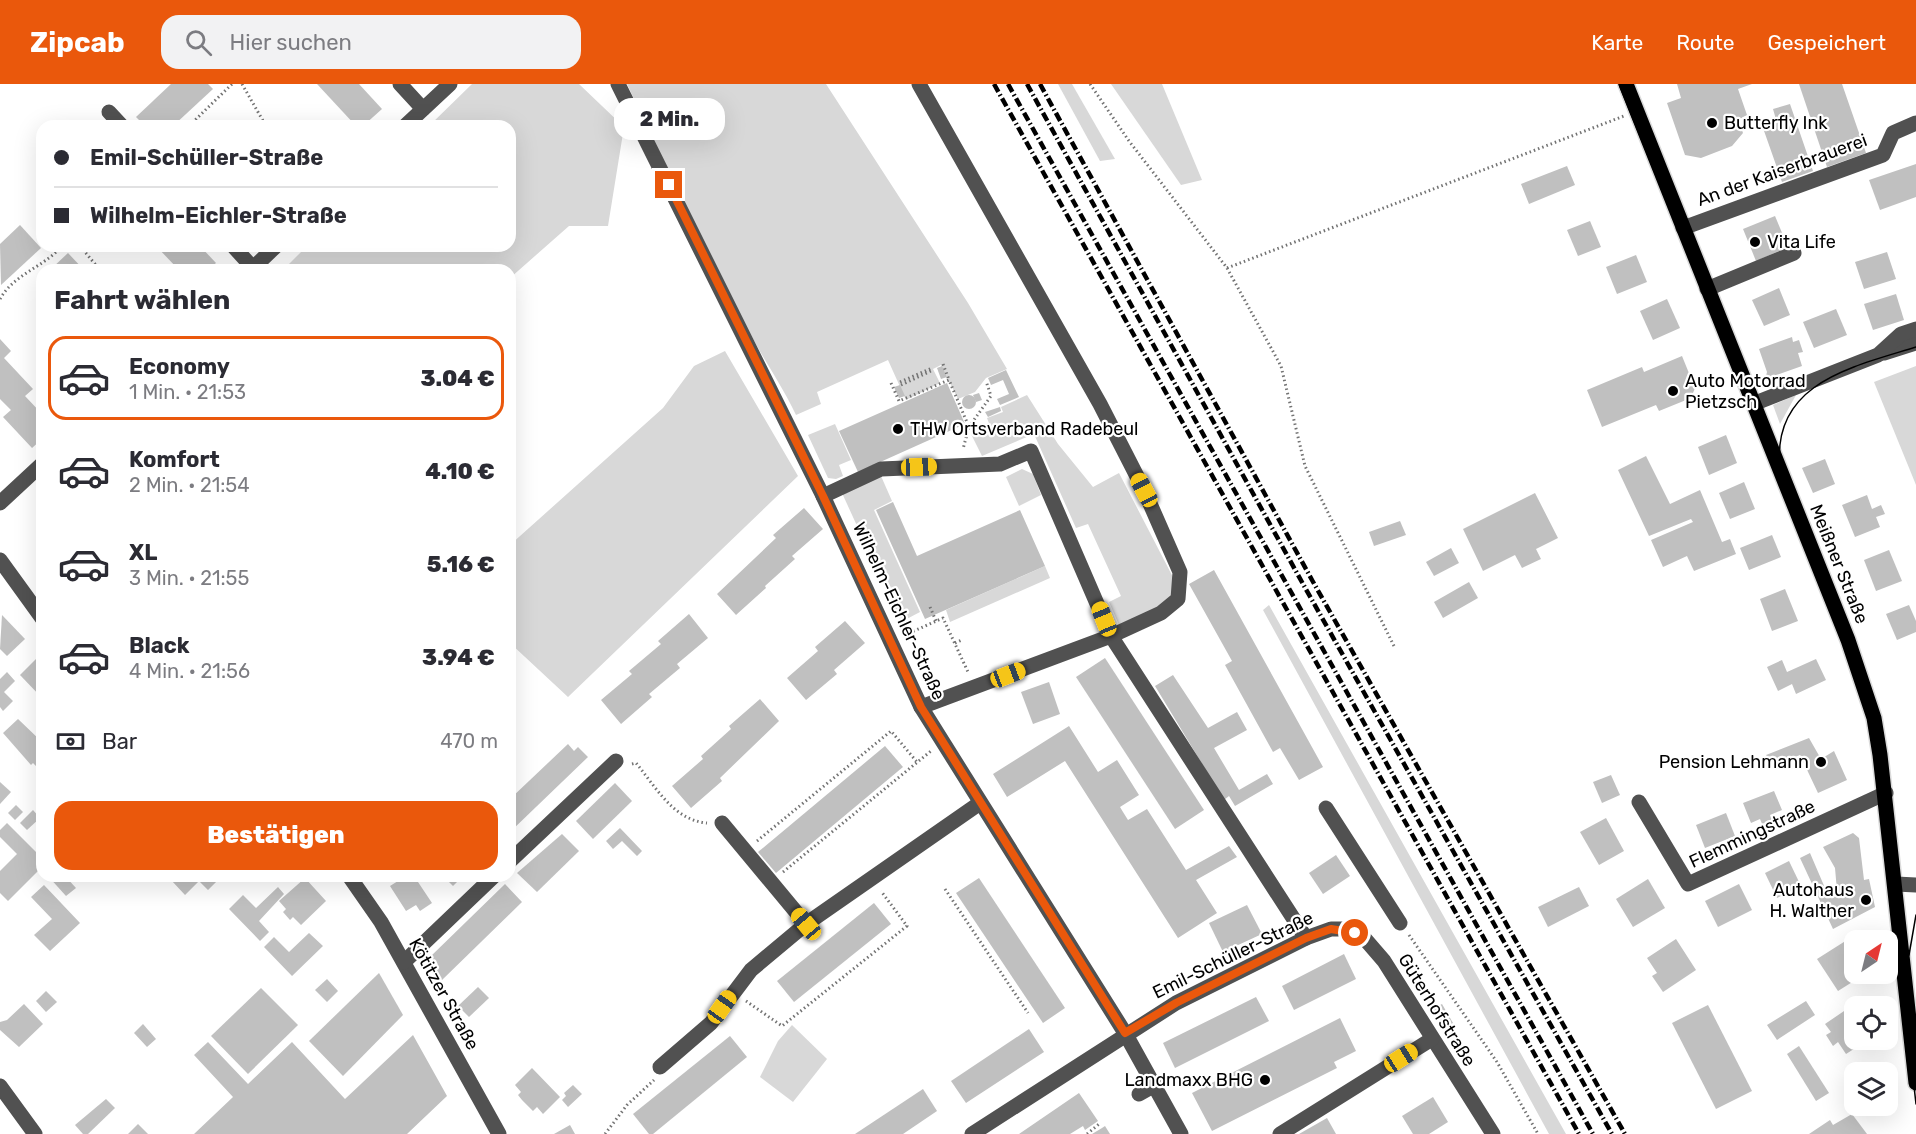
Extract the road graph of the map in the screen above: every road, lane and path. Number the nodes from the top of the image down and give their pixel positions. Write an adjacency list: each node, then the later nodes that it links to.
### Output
1 (232, 84): 13 (path)
2 (242, 84): 14 (path)
3 (400, 84): 9 (street)
4 (450, 84): 9 (street)
5 (618, 84): 44 (street, Wilhelm-Eichler-Straße)
6 (919, 84): 50 (street)
7 (1090, 84): 28 (path)
8 (1626, 84): 10 (main road, Meißner Straße)
9 (423, 109): 15 (street)
10 (1636, 111): 17 (main road, Meißner Straße); 28 (path)
11 (109, 112): 12 (street)
12 (116, 120)
13 (195, 120)
14 (263, 120)
15 (411, 120)
16 (1916, 123): 17 (street, An der Kaiserbrauerei)
17 (1683, 228): 29 (main road, Meißner Straße)
18 (58, 252): 23 (path)
19 (85, 252): 24 (path)
20 (238, 252): 25 (street)
21 (270, 252): 26 (street)
22 (1794, 253): 29 (street)
23 (39, 264)
24 (95, 264)
25 (248, 264)
26 (257, 264)
27 (36, 266): 30 (path)
28 (1227, 267): 54 (path)
29 (1707, 289): 40 (main road, Meißner Straße)
30 (0, 299)
31 (1916, 329): 33 (street)
32 (1916, 343): 33 (street)
33 (1878, 355): 40 (street)
34 (943, 364): 36 (path)
35 (932, 369): 39 (path)
36 (950, 380): 38 (path); 41 (path)
37 (986, 381): 41 (path)
38 (891, 383)
39 (900, 383)
40 (1753, 404): 59 (main road, Meißner Straße)
41 (969, 427): 42 (path)
42 (958, 466): 44 (street); 50 (street)
43 (36, 470): 45 (street)
44 (823, 496): 52 (street, Wilhelm-Eichler-Straße)
45 (0, 503)
46 (0, 560): 48 (street)
47 (930, 607): 49 (path)
48 (36, 610)
49 (936, 621): 52 (path); 53 (path)
50 (1111, 636): 55 (street); 76 (street)
51 (962, 640): 53 (path)
52 (891, 641): 56 (street, Wilhelm-Eichler-Straße)
53 (955, 643): 55 (path)
54 (1394, 646)
55 (975, 687): 56 (street)
56 (921, 707): 61 (street, Wilhelm-Eichler-Straße)
57 (616, 761): 65 (street)
58 (636, 763): 63 (path)
59 (1886, 794): 60 (street, Flemmingstraße); 70 (main road, Meißner Straße)
60 (1639, 802)
61 (980, 803): 66 (street); 80 (street, Wilhelm-Eichler-Straße)
62 (1326, 808): 73 (street)
63 (722, 823): 64 (street)
64 (745, 850): 69 (street); 69 (path)
65 (516, 855)
66 (871, 878): 74 (street); 78 (path)
67 (352, 882): 77 (street, Kötitzer Straße)
68 (488, 882): 77 (street)
69 (771, 882): 74 (street)
70 (1896, 884): 71 (street); 83 (main road, Meißner Straße)
71 (1916, 885)
72 (945, 889): 79 (path)
73 (1400, 923): 96 (path)
74 (806, 924): 78 (street)
75 (1331, 929): 76 (street, Emil-Schüller-Straße); 81 (street, Güterhofstraße)
76 (1306, 938): 80 (street, Emil-Schüller-Straße)
77 (404, 962): 89 (street, Kötitzer Straße)
78 (733, 992): 82 (street)
79 (1029, 1013)
80 (1125, 1033): 84 (street, Wilhelm-Eichler-Straße); 91 (street, Emil-Schüller-Straße)
81 (1432, 1039): 94 (street); 95 (street, Güterhofstraße)
82 (660, 1067): 90 (path)
83 (1916, 1083)
84 (1155, 1085): 86 (street); 93 (street, Wilhelm-Eichler-Straße)
85 (0, 1086): 88 (street)
86 (1139, 1094)
87 (1099, 1124): 92 (path)
88 (34, 1134)
89 (499, 1134)
90 (605, 1134)
91 (972, 1134)
92 (1087, 1134)
93 (1181, 1134)
94 (1280, 1134)
95 (1492, 1134)
96 (1538, 1134)

